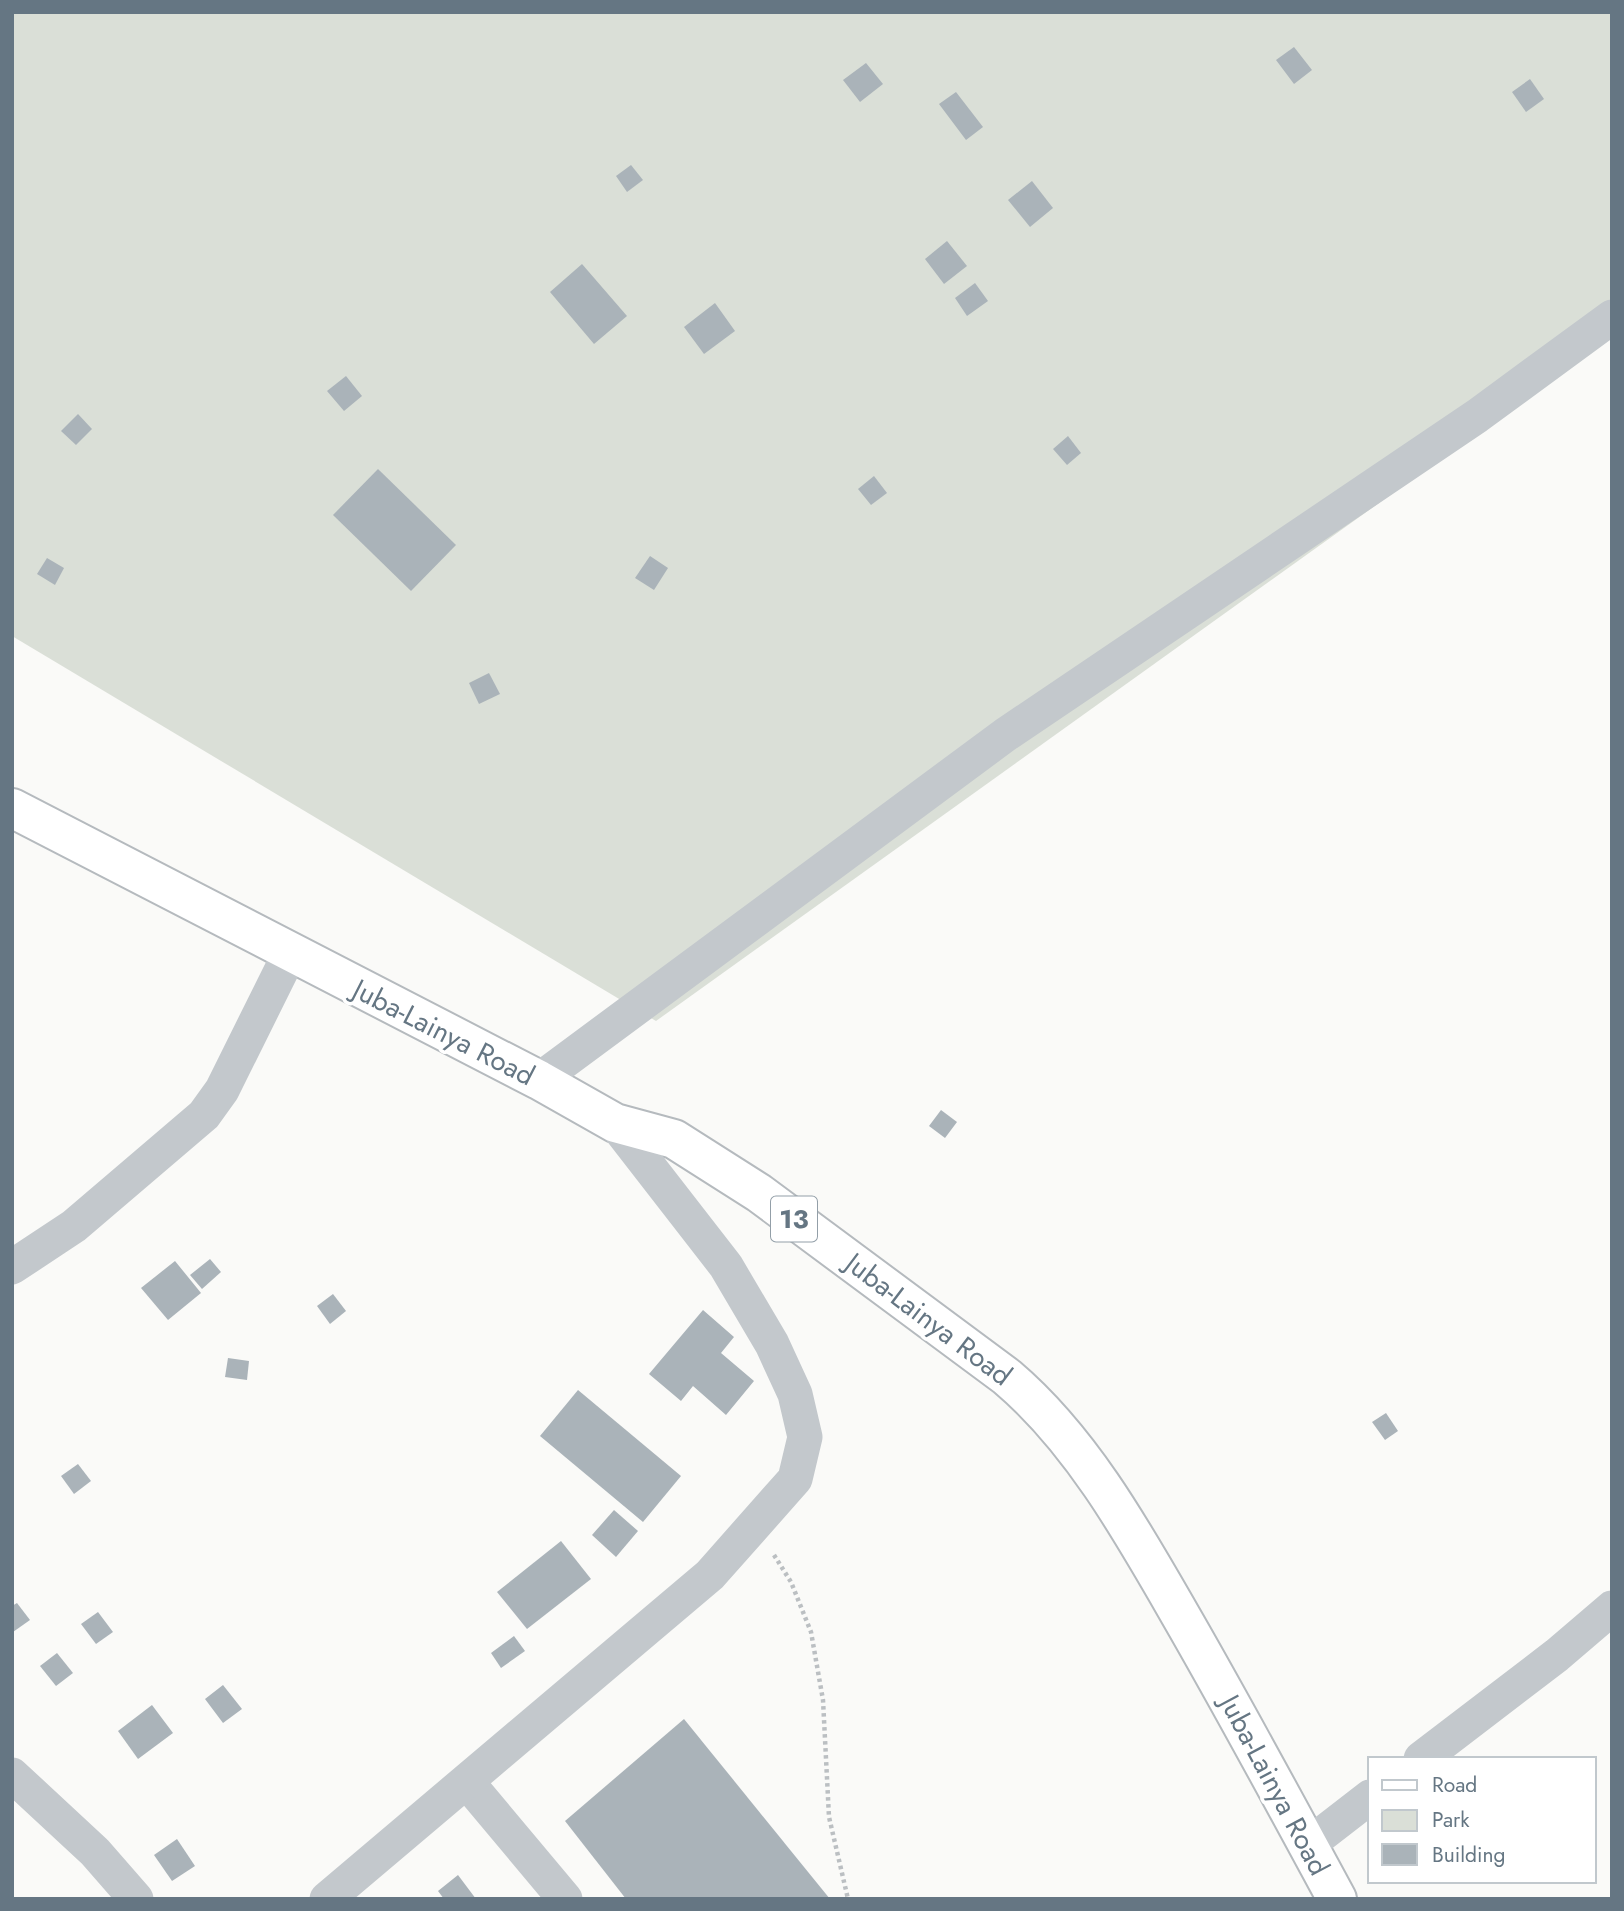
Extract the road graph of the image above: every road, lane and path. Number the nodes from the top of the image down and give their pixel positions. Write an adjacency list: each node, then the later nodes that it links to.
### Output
1 (1612, 317): 4 (street)
2 (12, 808): 3 (main road, Juba-Lainya Road / 13)
3 (289, 953): 4 (main road, Juba-Lainya Road / 13); 6 (street)
4 (539, 1080): 5 (main road, Juba-Lainya Road / 13)
5 (615, 1123): 7 (street); 13 (main road, Juba-Lainya Road / 13)
6 (12, 1268)
7 (754, 1524): 11 (street); 17 (path)
8 (1612, 1608): 9 (street)
9 (1424, 1757)
10 (12, 1775): 14 (street)
11 (467, 1782): 15 (street); 16 (street)
12 (1368, 1799): 13 (street)
13 (1308, 1845): 18 (main road, Juba-Lainya Road / 13)
14 (136, 1899)
15 (327, 1899)
16 (565, 1899)
17 (848, 1899)
18 (1337, 1899)

